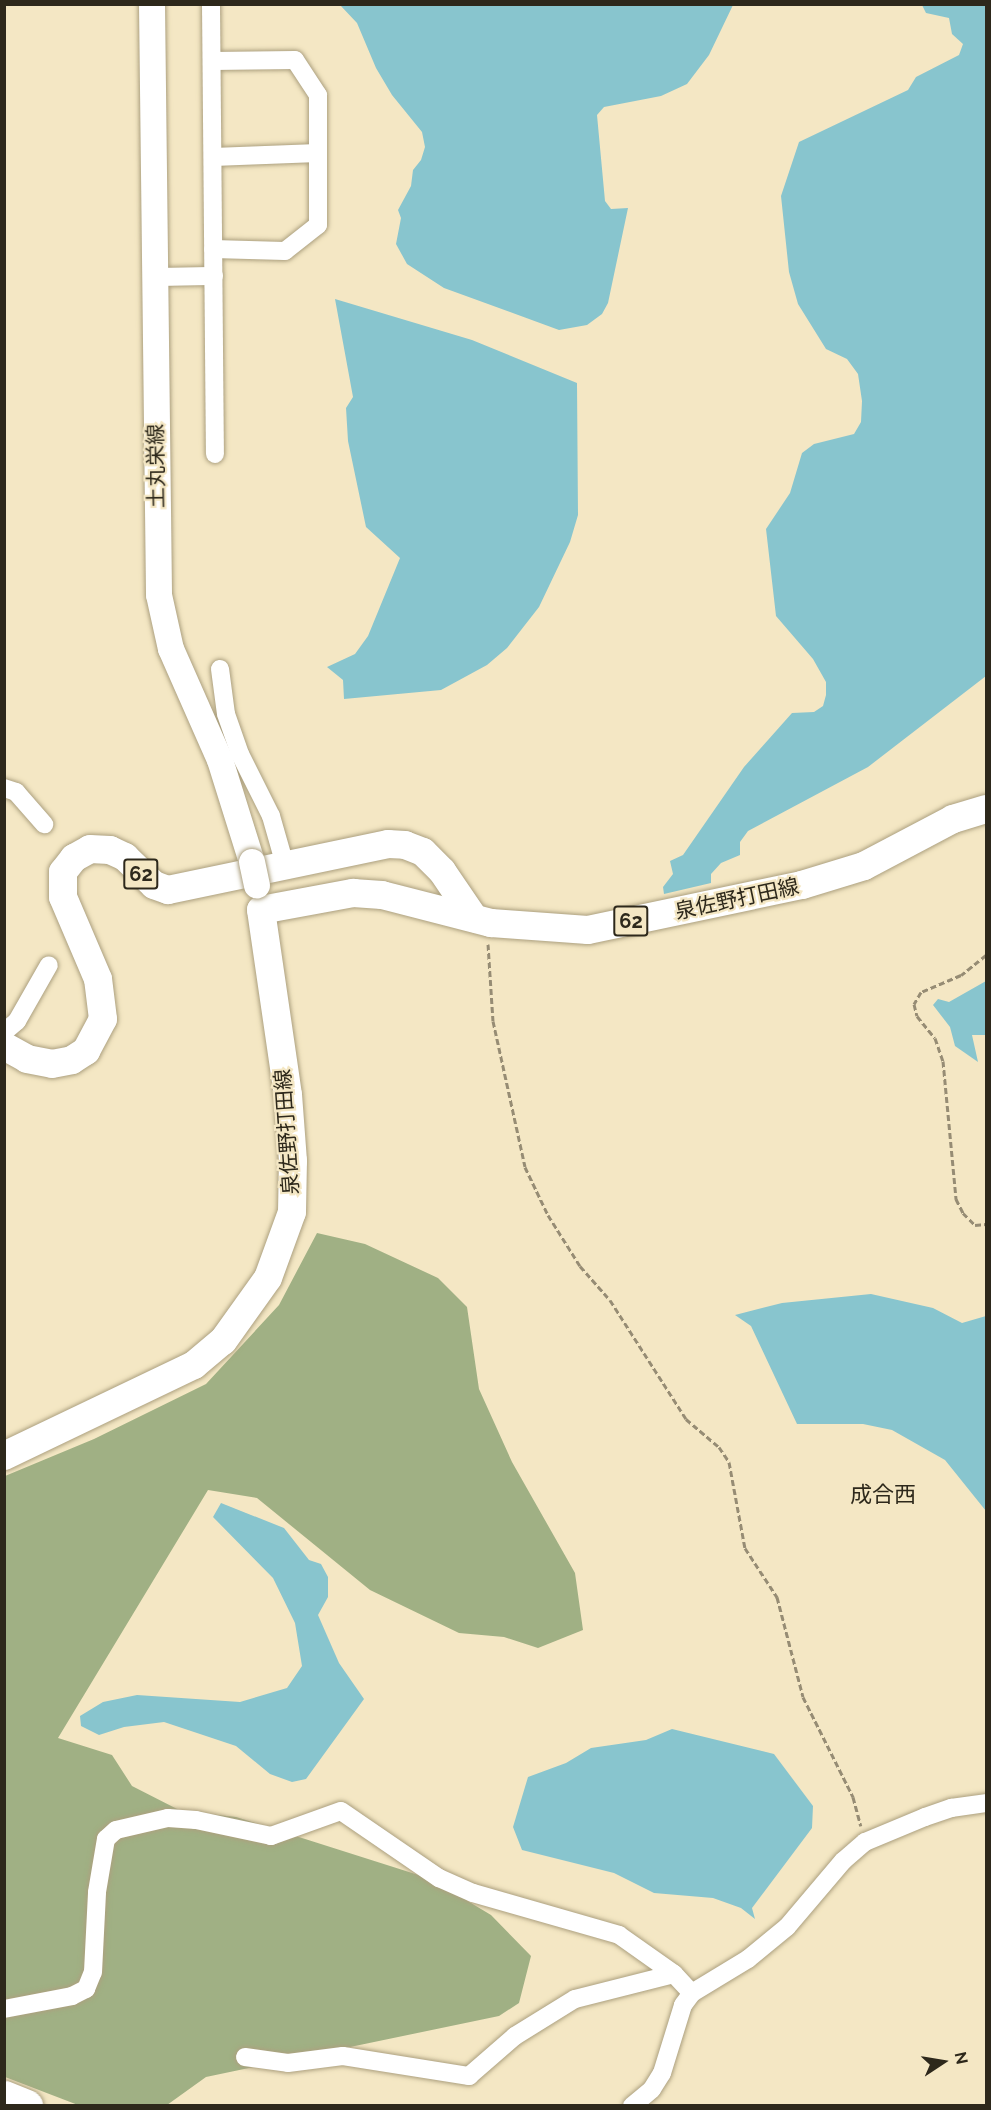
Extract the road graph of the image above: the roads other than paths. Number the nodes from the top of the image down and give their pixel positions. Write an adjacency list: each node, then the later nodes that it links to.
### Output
1 (152, 4): 8 (main road, 土丸栄線)
2 (212, 4): 3 (street)
3 (212, 61): 4 (street); 5 (street)
4 (318, 153): 5 (street); 6 (street)
5 (213, 157): 6 (street)
6 (213, 249): 7 (street)
7 (214, 276): 8 (street); 9 (street)
8 (154, 277): 15 (main road, 土丸栄線)
9 (215, 454)
10 (220, 669): 14 (street)
11 (4, 788): 13 (street)
12 (987, 809): 16 (main road, 泉佐野打田線 / 62)
13 (44, 824)
14 (285, 865): 16 (main road, 62); 19 (main road, 62)
15 (257, 886): 16 (main road, 泉佐野打田線 / 62); 20 (main road, 泉佐野打田線)
16 (479, 919)
17 (49, 965): 18 (street)
18 (4, 1032)
19 (4, 1046)
20 (4, 1456)
21 (987, 1803): 23 (street)
22 (674, 1974): 23 (street); 24 (street); 25 (street)
23 (692, 1993): 28 (street)
24 (4, 2009)
25 (244, 2057)
26 (4, 2097): 27 (highway)
27 (26, 2106)
28 (632, 2106)

